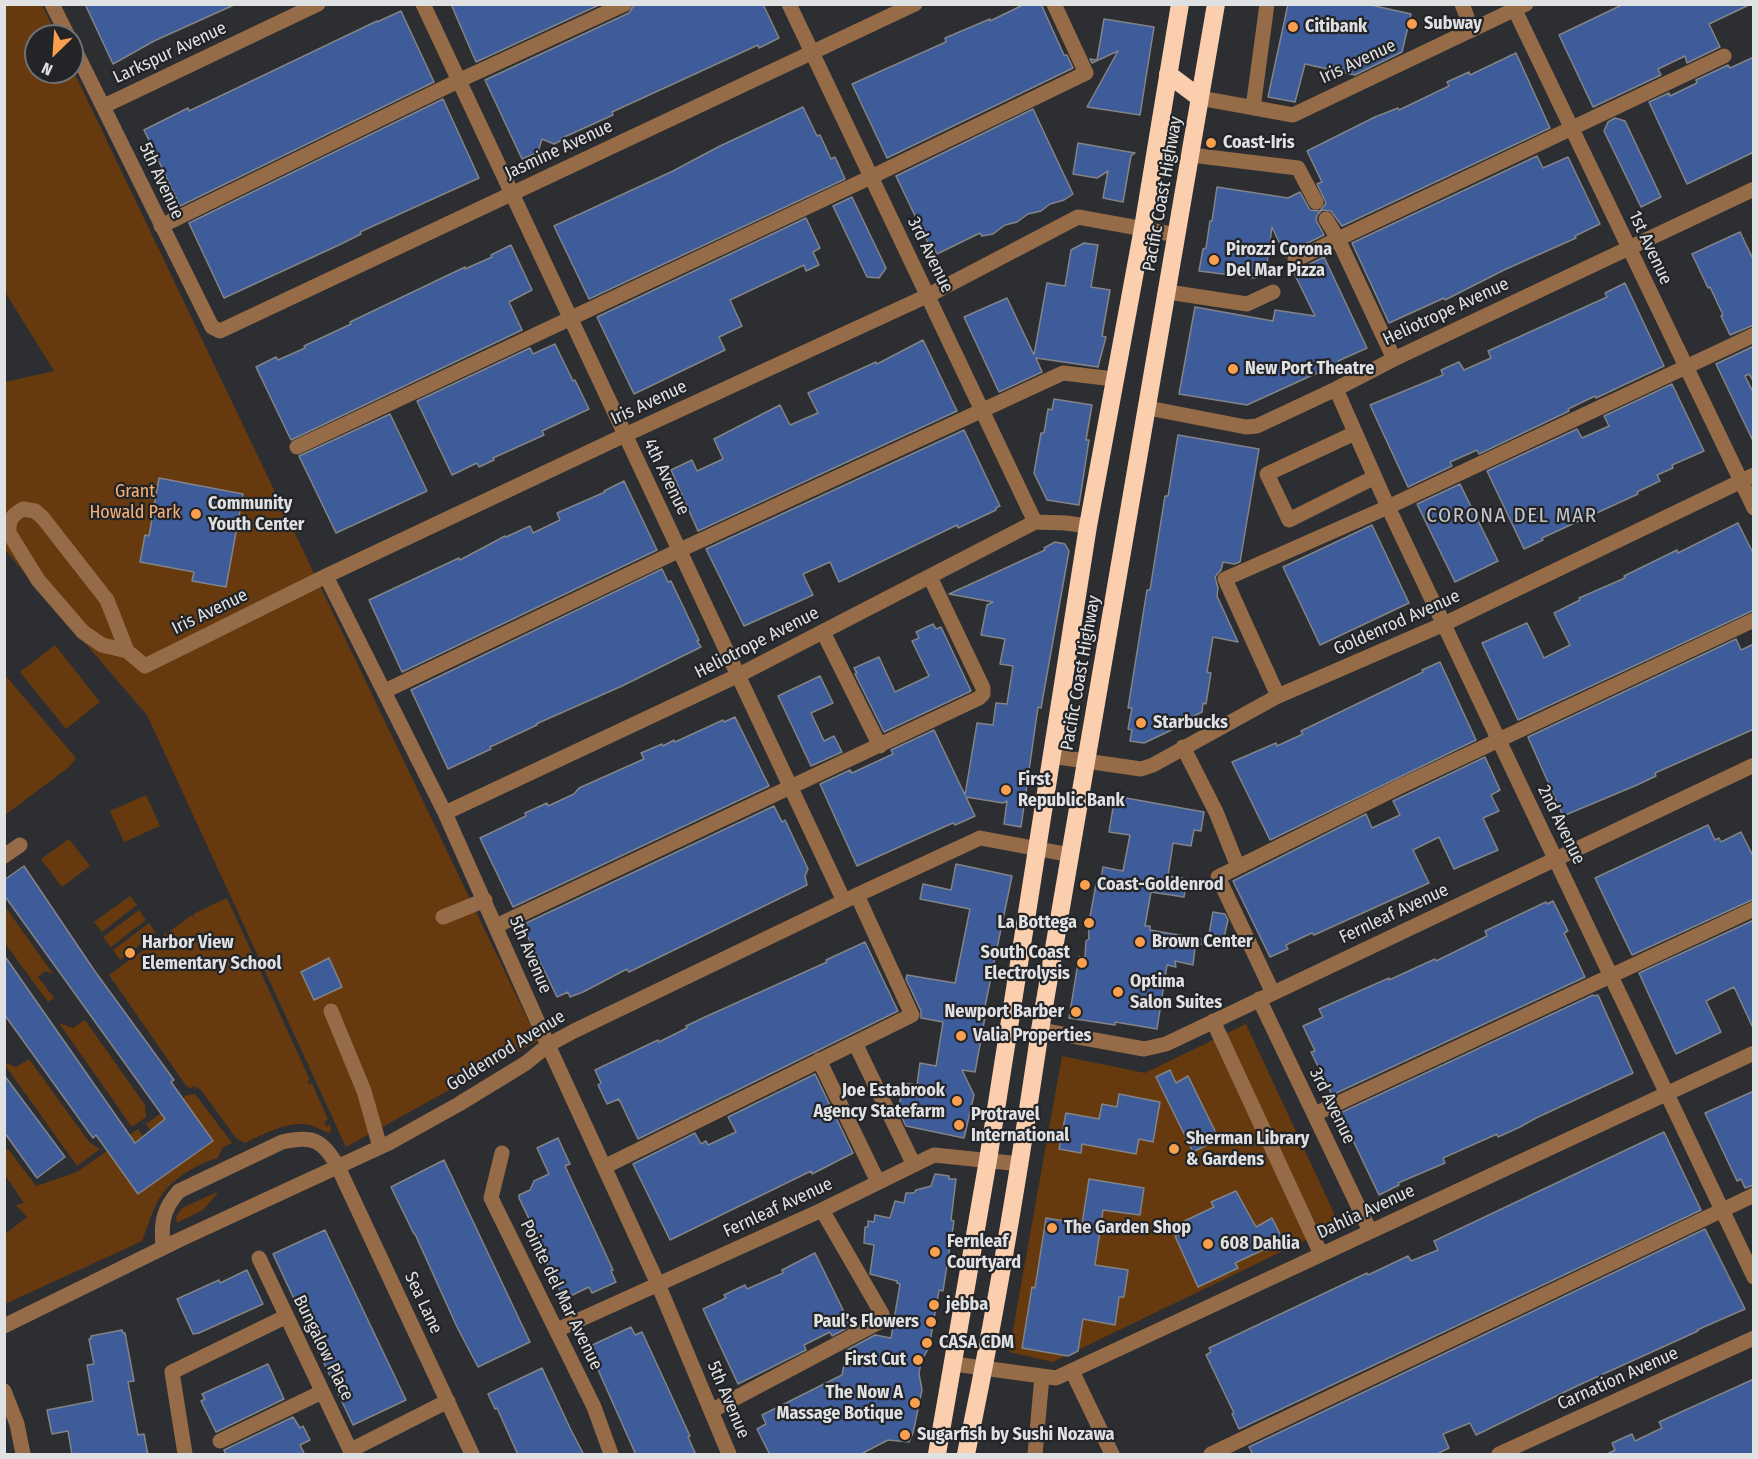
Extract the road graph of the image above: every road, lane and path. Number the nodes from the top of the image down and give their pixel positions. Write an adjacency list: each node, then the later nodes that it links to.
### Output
1 (52, 4): 13 (street)
2 (318, 4): 21 (street, Larkspur Avenue)
3 (423, 4): 19 (street, 4th Avenue)
4 (625, 4): 19 (street)
5 (789, 4): 15 (street, 3rd Avenue)
6 (915, 4): 15 (street, Jasmine Avenue)
7 (1054, 4): 25 (street)
8 (1180, 4): 18 (highway, Pacific Coast Highway)
9 (1216, 4): 20 (highway, Pacific Coast Highway)
10 (1267, 4): 22 (street)
11 (1462, 4): 14 (street)
12 (1518, 6): 14 (street, Iris Avenue); 23 (street, 1st Avenue)
13 (62, 24)
14 (1472, 30): 22 (street, Iris Avenue)
15 (812, 52): 25 (street, 3rd Avenue); 27 (street, Jasmine Avenue)
16 (1724, 56): 23 (street)
17 (84, 67): 21 (street, 5th Avenue)
18 (1168, 74): 20 (highway); 31 (highway, Pacific Coast Highway)
19 (458, 81): 27 (street, 4th Avenue); 30 (street)
20 (1200, 98): 22 (street, Iris Avenue); 24 (highway, Pacific Coast Highway)
21 (104, 106): 30 (street, 5th Avenue)
22 (1253, 108)
23 (1572, 129): 33 (street); 34 (street, 1st Avenue)
24 (1191, 155): 28 (street); 32 (highway, Pacific Coast Highway)
25 (871, 177): 38 (street, 3rd Avenue); 39 (street)
26 (1754, 189): 34 (street, Heliotrope Avenue)
27 (512, 194): 39 (street, 4th Avenue); 40 (street, Jasmine Avenue)
28 (1316, 202)
29 (1326, 219): 33 (street)
30 (160, 226): 40 (street, 5th Avenue)
31 (1143, 228): 32 (street, Iris Avenue); 38 (street, Iris Avenue); 44 (highway, Pacific Coast Highway)
32 (1177, 235): 36 (highway, Pacific Coast Highway)
33 (1338, 239): 35 (street); 42 (street)
34 (1629, 247): 42 (street, Heliotrope Avenue); 43 (street, 1st Avenue)
35 (1294, 260)
36 (1168, 292): 37 (street); 46 (highway, Pacific Coast Highway)
37 (1273, 292)
38 (929, 296): 47 (street, 3rd Avenue); 49 (street, Iris Avenue)
39 (571, 318): 49 (street, 4th Avenue); 50 (street)
40 (220, 331)
41 (1754, 335): 43 (street)
42 (1394, 358): 45 (street, Heliotrope Avenue)
43 (1685, 367): 52 (street, 1st Avenue); 53 (street)
44 (1114, 379): 47 (street); 56 (highway, Pacific Coast Highway)
45 (1336, 389): 46 (street, Heliotrope Avenue); 48 (street, 2nd Avenue)
46 (1148, 408): 71 (highway, Pacific Coast Highway)
47 (982, 410): 55 (street, 3rd Avenue); 57 (street)
48 (1355, 433): 51 (street, 2nd Avenue); 51 (street)
49 (625, 435): 57 (street, 4th Avenue); 58 (street, Iris Avenue)
50 (297, 447)
51 (1375, 477): 53 (street, 2nd Avenue)
52 (1747, 478): 54 (street, 1st Avenue); 61 (street, Goldenrod Avenue)
53 (1388, 507): 61 (street, 2nd Avenue); 66 (street)
54 (1754, 508)
55 (1035, 522): 56 (street, Heliotrope Avenue); 59 (street, Heliotrope Avenue)
56 (1088, 526): 70 (highway, Pacific Coast Highway)
57 (680, 550): 64 (street, 4th Avenue); 65 (street)
58 (326, 576): 63 (street, Iris Avenue); 65 (street, 5th Avenue)
59 (930, 577): 62 (street, Heliotrope Avenue); 68 (street)
60 (1754, 620): 67 (street)
61 (1444, 624): 66 (street, Goldenrod Avenue); 67 (street, 2nd Avenue)
62 (824, 632): 64 (street, Heliotrope Avenue); 68 (street)
63 (127, 651): 63 (street)
64 (739, 675): 73 (street, 4th Avenue); 74 (street, Heliotrope Avenue)
65 (385, 691): 74 (street, 5th Avenue)
66 (1278, 696): 69 (street, Goldenrod Avenue)
67 (1498, 740): 79 (street, 2nd Avenue); 80 (street)
68 (880, 746): 73 (street)
69 (1183, 747): 71 (street, Goldenrod Avenue); 80 (street)
70 (1051, 756): 71 (street, Goldenrod Avenue); 76 (highway, Pacific Coast Highway)
71 (1088, 761): 77 (highway, Pacific Coast Highway)
72 (1754, 765): 79 (street, Fernleaf Avenue)
73 (792, 788): 81 (street, 4th Avenue); 85 (street)
74 (445, 813): 82 (street, 5th Avenue)
75 (20, 845): 78 (street)
76 (1036, 848): 77 (street, Goldenrod Avenue); 81 (street, Goldenrod Avenue); 100 (highway, Pacific Coast Highway)
77 (1071, 855): 91 (highway, Pacific Coast Highway)
78 (4, 856)
79 (1556, 859): 86 (street, 2nd Avenue); 87 (street, Fernleaf Avenue)
80 (1238, 867): 87 (street)
81 (851, 898): 92 (street, 4th Avenue); 93 (street, Goldenrod Avenue)
82 (485, 900): 84 (street); 85 (street, 5th Avenue)
83 (1754, 909): 86 (street)
84 (443, 918)
85 (496, 926): 93 (street, 5th Avenue)
86 (1610, 976): 96 (street, 2nd Avenue); 97 (street)
87 (1274, 993): 88 (street, Fernleaf Avenue)
88 (1259, 999): 90 (street, Fernleaf Avenue); 97 (street, 3rd Avenue)
89 (331, 1011): 98 (street)
90 (1213, 1021): 91 (street, Fernleaf Avenue); 111 (street)
91 (1040, 1030): 101 (highway, Pacific Coast Highway)
92 (855, 1043): 95 (street); 102 (street)
93 (548, 1045): 98 (street, Goldenrod Avenue); 104 (street, 5th Avenue)
94 (1754, 1053): 96 (street, Dahlia Avenue)
95 (819, 1060): 104 (street); 105 (street)
96 (1667, 1095): 108 (street, 2nd Avenue); 109 (street, Dahlia Avenue)
97 (1315, 1114): 109 (street, 3rd Avenue)
98 (381, 1147): 103 (street, Goldenrod Avenue)
99 (502, 1152): 117 (street, Pointe del Mar Avenue)
100 (988, 1160): 101 (street, Fernleaf Avenue); 102 (street, Fernleaf Avenue); 119 (highway, Pacific Coast Highway)
101 (1021, 1164): 120 (highway, Pacific Coast Highway)
102 (914, 1165): 105 (street, Fernleaf Avenue)
103 (338, 1167): 110 (street, Goldenrod Avenue); 110 (street, Sea Lane); 125 (street, Sea Lane)
104 (604, 1167): 114 (street, 5th Avenue)
105 (878, 1182): 107 (street, Fernleaf Avenue)
106 (1754, 1195): 108 (street)
107 (822, 1210): 114 (street, Fernleaf Avenue); 126 (street)
108 (1721, 1211): 113 (street, 2nd Avenue); 138 (street)
109 (1370, 1231): 111 (street, Dahlia Avenue)
110 (163, 1248): 116 (street, Goldenrod Avenue)
111 (1321, 1254): 121 (street, Dahlia Avenue)
112 (259, 1258): 115 (street, Bungalow Place)
113 (1754, 1277)
114 (658, 1284): 117 (street, Fernleaf Avenue); 126 (street, 5th Avenue)
115 (285, 1317): 124 (street, Bungalow Place); 130 (street)
116 (4, 1326)
117 (557, 1330): 132 (street, Pointe del Mar Avenue)
118 (1754, 1338): 139 (street, Carnation Avenue)
119 (954, 1364): 120 (street, Dahlia Avenue); 134 (highway, Pacific Coast Highway)
120 (984, 1369): 122 (street, Dahlia Avenue); 135 (highway, Pacific Coast Highway)
121 (1072, 1371): 122 (street, Dahlia Avenue); 137 (street)
122 (1042, 1376): 136 (street)
123 (4, 1391): 129 (street)
124 (322, 1392): 127 (street); 128 (street, Bungalow Place)
125 (448, 1401): 128 (street); 131 (street, Sea Lane)
126 (711, 1412): 133 (street, 5th Avenue)
127 (220, 1441)
128 (352, 1452)
129 (23, 1455)
130 (185, 1455)
131 (472, 1455)
132 (611, 1455)
133 (729, 1455)
134 (937, 1455)
135 (966, 1455)
136 (1035, 1455)
137 (1112, 1455)
138 (1211, 1455)
139 (1499, 1455)

